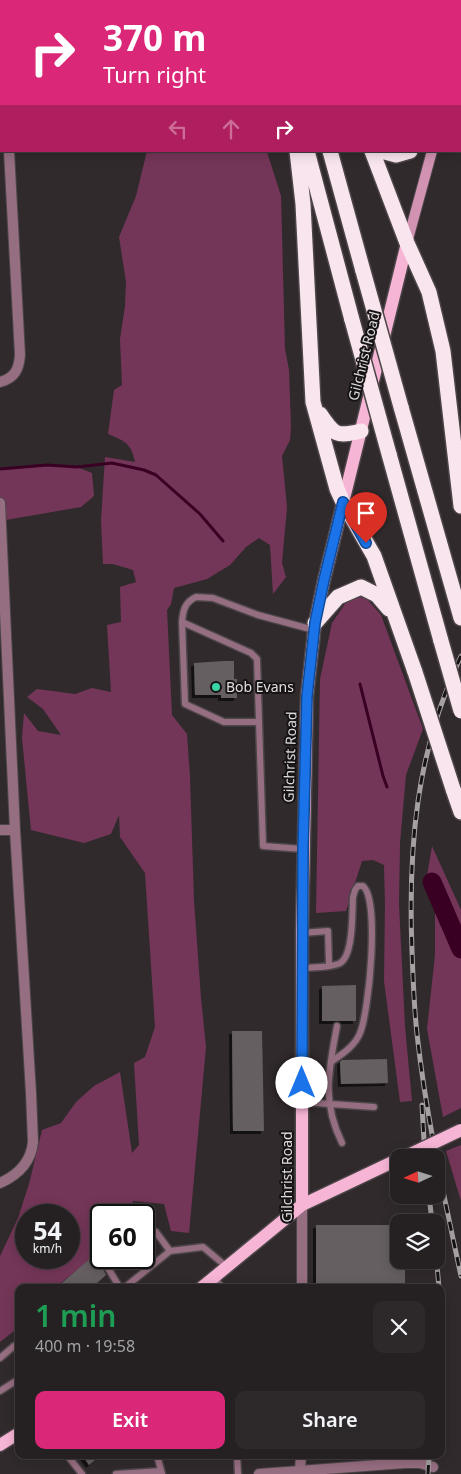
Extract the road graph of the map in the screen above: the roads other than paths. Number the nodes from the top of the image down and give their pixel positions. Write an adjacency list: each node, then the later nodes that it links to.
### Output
1 (9, 152): 10 (street)
2 (296, 152): 11 (highway)
3 (307, 152): 20 (highway, bridge)
4 (330, 152): 16 (highway, bridge)
5 (372, 152): 9 (highway)
6 (385, 152): 7 (highway)
7 (406, 152)
8 (432, 152): 9 (main road, Gilchrist Road)
9 (407, 243): 12 (main road, Gilchrist Road); 15 (highway)
10 (0, 382)
11 (313, 402): 12 (highway); 13 (highway)
12 (361, 431): 13 (main road, Gilchrist Road)
13 (343, 502): 17 (highway); 19 (main road, Gilchrist Road)
14 (0, 503): 24 (street)
15 (461, 506)
16 (459, 611)
17 (396, 620): 19 (highway); 22 (highway, bridge)
18 (182, 622): 19 (lane); 21 (lane); 21 (lane)
19 (315, 626): 25 (main road, Gilchrist Road)
20 (461, 711)
21 (258, 722): 25 (lane)
22 (461, 812)
23 (0, 830): 24 (street)
24 (14, 830): 38 (street)
25 (303, 848): 26 (main road, Gilchrist Road)
26 (302, 933): 27 (lane); 28 (main road, Gilchrist Road)
27 (329, 965): 28 (lane); 30 (lane)
28 (302, 968): 31 (main road, Gilchrist Road)
29 (337, 1026): 30 (lane)
30 (331, 1062): 32 (lane)
31 (302, 1102): 32 (lane); 39 (main road, Gilchrist Road)
32 (329, 1104): 33 (lane); 35 (lane)
33 (374, 1107)
34 (461, 1130): 36 (main road, bridge)
35 (342, 1143)
36 (420, 1149)
37 (390, 1163): 39 (main road)
38 (0, 1183)
39 (302, 1205): 42 (main road); 47 (street, Gilchrist Road)
40 (155, 1233): 41 (lane)
41 (170, 1251): 42 (lane); 46 (lane)
42 (227, 1267): 44 (main road)
43 (109, 1269): 45 (lane)
44 (218, 1282)
45 (118, 1284)
46 (129, 1284)
47 (302, 1284)
48 (15, 1346): 49 (lane)
49 (0, 1358)
50 (15, 1381): 51 (lane)
51 (0, 1391)
52 (15, 1436): 53 (main road)
53 (0, 1445)
54 (70, 1459): 60 (lane)
55 (158, 1459): 59 (lane)
56 (237, 1459): 62 (lane)
57 (433, 1467): 58 (street)
58 (298, 1471): 63 (street)
59 (162, 1472): 61 (lane)
60 (82, 1474)
61 (116, 1474)
62 (238, 1474)
63 (259, 1474)

